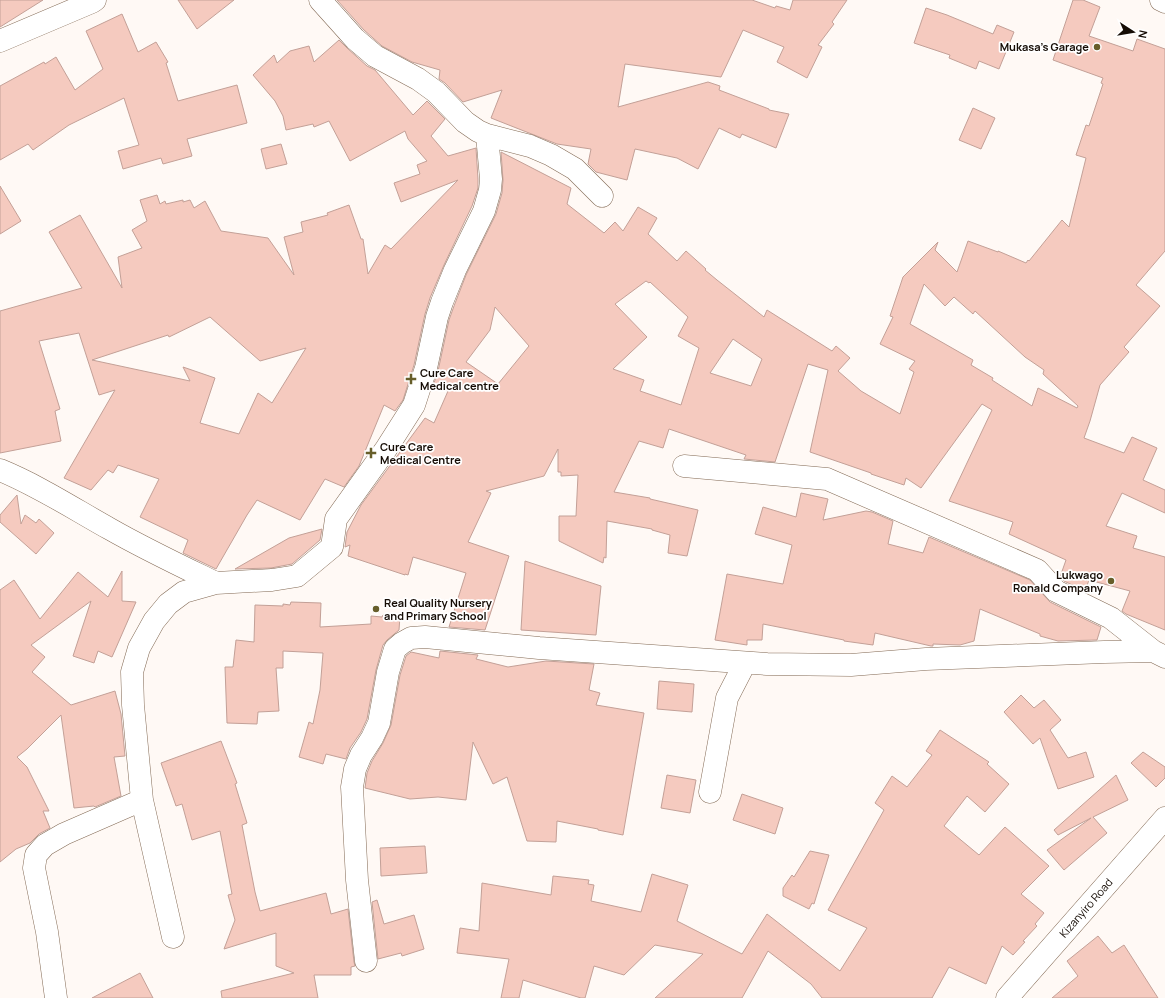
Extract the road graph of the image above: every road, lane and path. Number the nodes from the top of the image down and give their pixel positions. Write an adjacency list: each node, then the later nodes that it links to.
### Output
1 (95, 0): 5 (street)
2 (320, 0): 6 (street)
3 (1161, 0): 4 (street)
4 (1165, 2)
5 (0, 41)
6 (487, 135): 7 (street); 10 (street)
7 (602, 196)
8 (684, 466): 11 (street)
9 (0, 470): 10 (street)
10 (216, 583): 14 (street)
11 (1159, 654): 12 (street)
12 (745, 663): 13 (street); 17 (street)
13 (710, 792)
14 (142, 800): 16 (street); 18 (street)
15 (1165, 818): 19 (street, Kizanyiro Road)
16 (173, 938)
17 (366, 961)
18 (56, 998)
19 (1007, 998)

